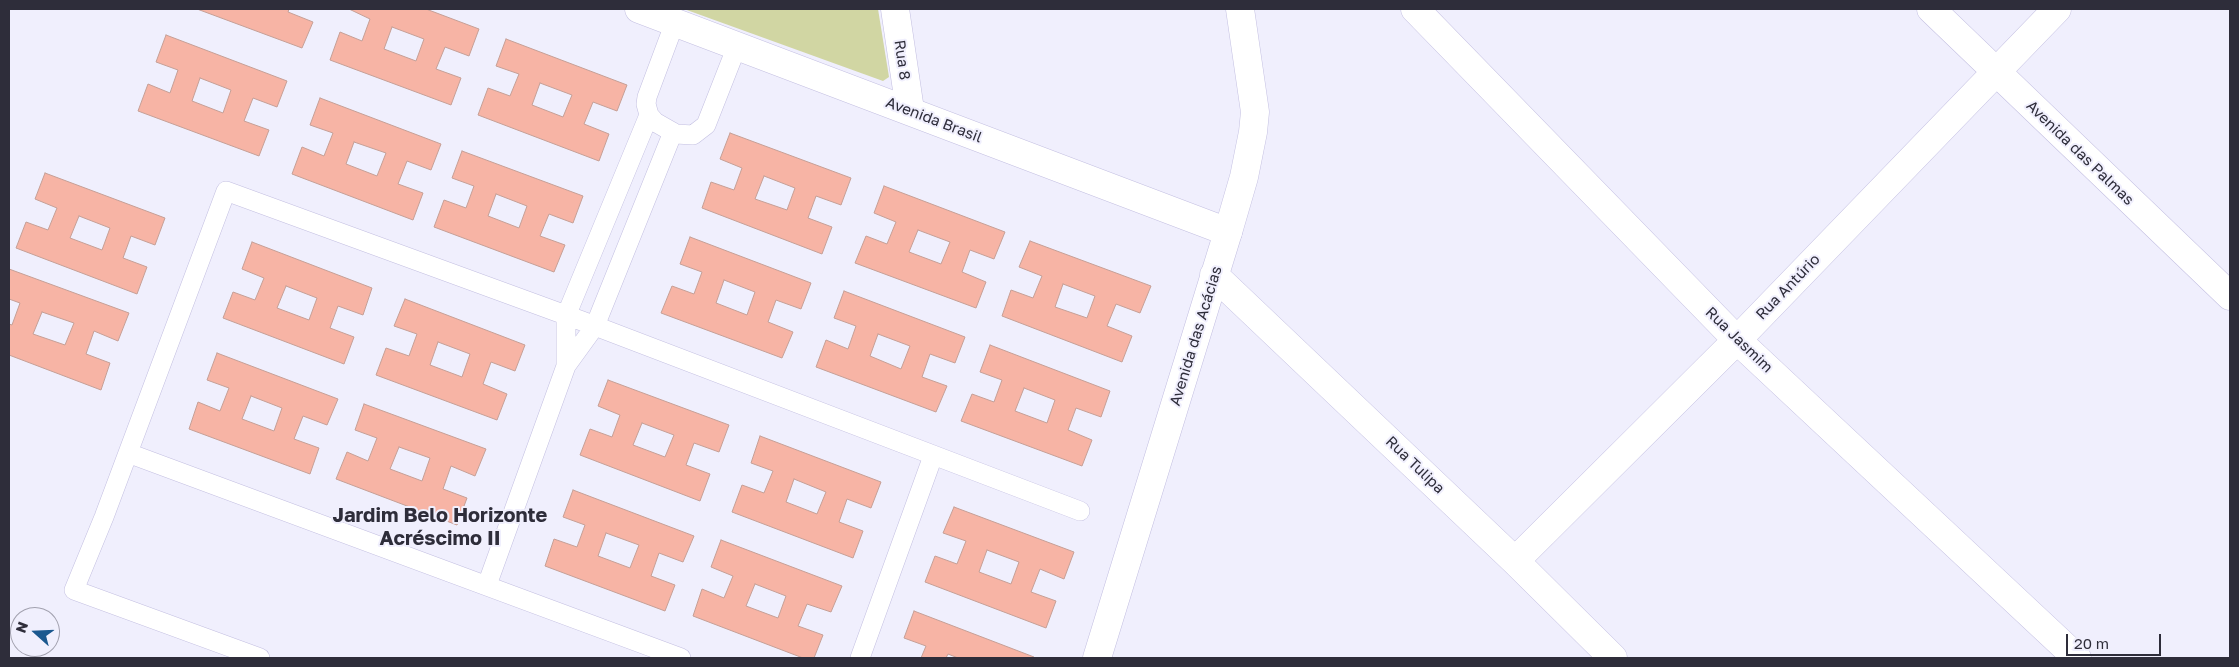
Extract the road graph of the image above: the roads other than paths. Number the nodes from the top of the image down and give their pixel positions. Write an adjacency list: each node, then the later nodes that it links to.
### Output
1 (639, 9): 7 (street, Avenida Brasil)
2 (895, 9): 10 (street, Rua 8)
3 (1240, 9): 13 (street, Avenida das Acácias)
4 (1415, 9): 18 (street, Rua Jasmim)
5 (1931, 9): 9 (street, Avenida das Palmas)
6 (2057, 9): 9 (street, Rua Antúrio)
7 (675, 22): 8 (street, Avenida Brasil); 11 (lane)
8 (737, 46): 10 (street, Avenida Brasil); 12 (lane)
9 (1995, 71): 15 (street, Avenida das Palmas); 18 (street, Rua Antúrio)
10 (910, 110): 13 (street, Avenida Brasil)
11 (649, 115): 12 (lane); 16 (lane)
12 (673, 132): 17 (lane)
13 (1228, 232): 14 (street, Avenida das Acácias)
14 (1214, 275): 23 (street, Rua Tulipa); 25 (street, Avenida das Acácias)
15 (2230, 296)
16 (566, 316): 17 (lane); 19 (lane); 20 (lane)
17 (595, 326): 19 (lane); 21 (lane)
18 (1737, 340): 23 (street, Rua Antúrio); 30 (street, Rua Jasmim)
19 (566, 366): 24 (lane)
20 (128, 453): 24 (lane); 26 (lane)
21 (933, 456): 22 (lane); 28 (lane)
22 (1080, 511)
23 (1515, 561): 29 (street, Rua Tulipa)
24 (487, 586): 27 (lane)
25 (1106, 653)
26 (260, 658)
27 (681, 658)
28 (860, 658)
29 (1613, 658)
30 (2077, 658)

